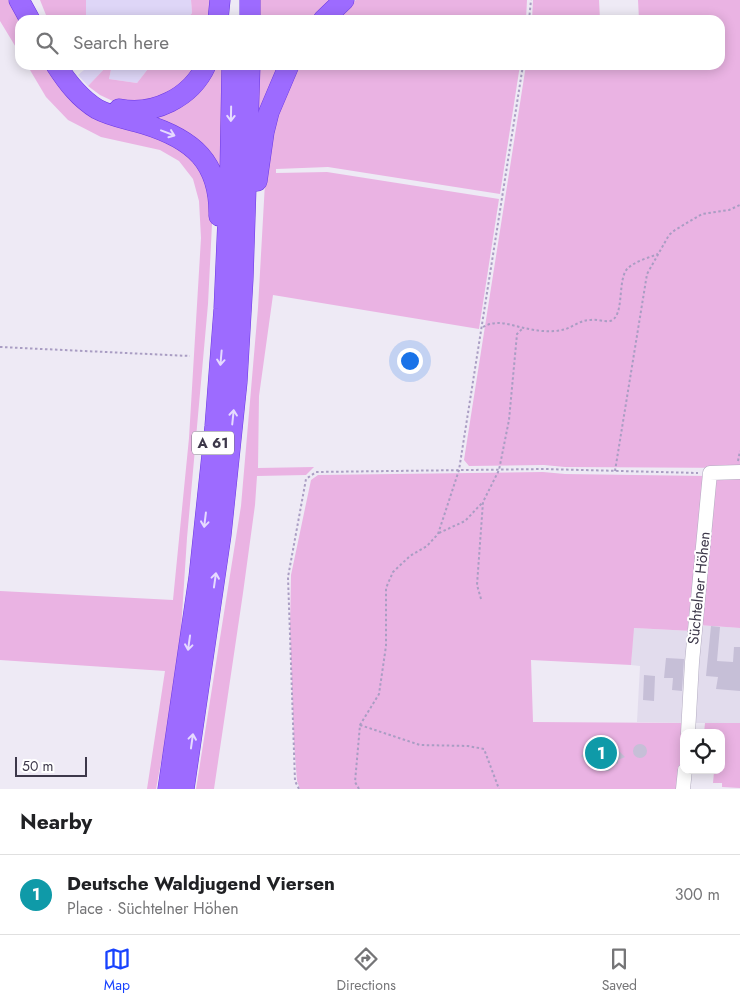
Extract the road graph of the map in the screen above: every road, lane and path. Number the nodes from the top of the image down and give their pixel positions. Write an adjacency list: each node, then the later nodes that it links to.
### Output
1 (19, 0): 8 (highway)
2 (32, 0): 9 (highway)
3 (220, 0): 10 (highway)
4 (232, 0): 11 (highway)
5 (250, 0): 12 (highway)
6 (344, 0): 13 (highway)
7 (531, 0): 14 (path)
8 (27, 15)
9 (40, 15)
10 (218, 15)
11 (232, 15)
12 (250, 15)
13 (328, 15)
14 (530, 15)
15 (60, 70): 25 (highway, one-way to 25)
16 (69, 70): 17 (highway)
17 (203, 70)
18 (232, 70): 25 (highway, A 61, one-way to 25)
19 (250, 70): 24 (highway, A 61)
20 (287, 70): 24 (highway)
21 (522, 70): 26 (path)
22 (740, 205): 23 (path)
23 (658, 254): 27 (path); 32 (path)
24 (243, 279): 42 (highway, A 61, one-way to 24)
25 (224, 309): 41 (highway, A 61, one-way to 41)
26 (482, 328): 27 (path); 30 (path)
27 (524, 328): 31 (path)
28 (0, 347): 29 (path)
29 (190, 356)
30 (459, 470): 31 (path); 36 (path); 43 (path)
31 (499, 470): 32 (path); 35 (path)
32 (616, 471): 34 (path)
33 (740, 472): 34 (street)
34 (710, 473): 39 (street, Süchtelner Höhen)
35 (483, 502): 36 (path); 37 (path)
36 (438, 534): 38 (path)
37 (481, 599)
38 (360, 724): 44 (path); 45 (path)
39 (688, 729)
40 (685, 774): 46 (street)
41 (168, 789)
42 (184, 789)
43 (299, 789)
44 (359, 789)
45 (498, 789)
46 (683, 789)

